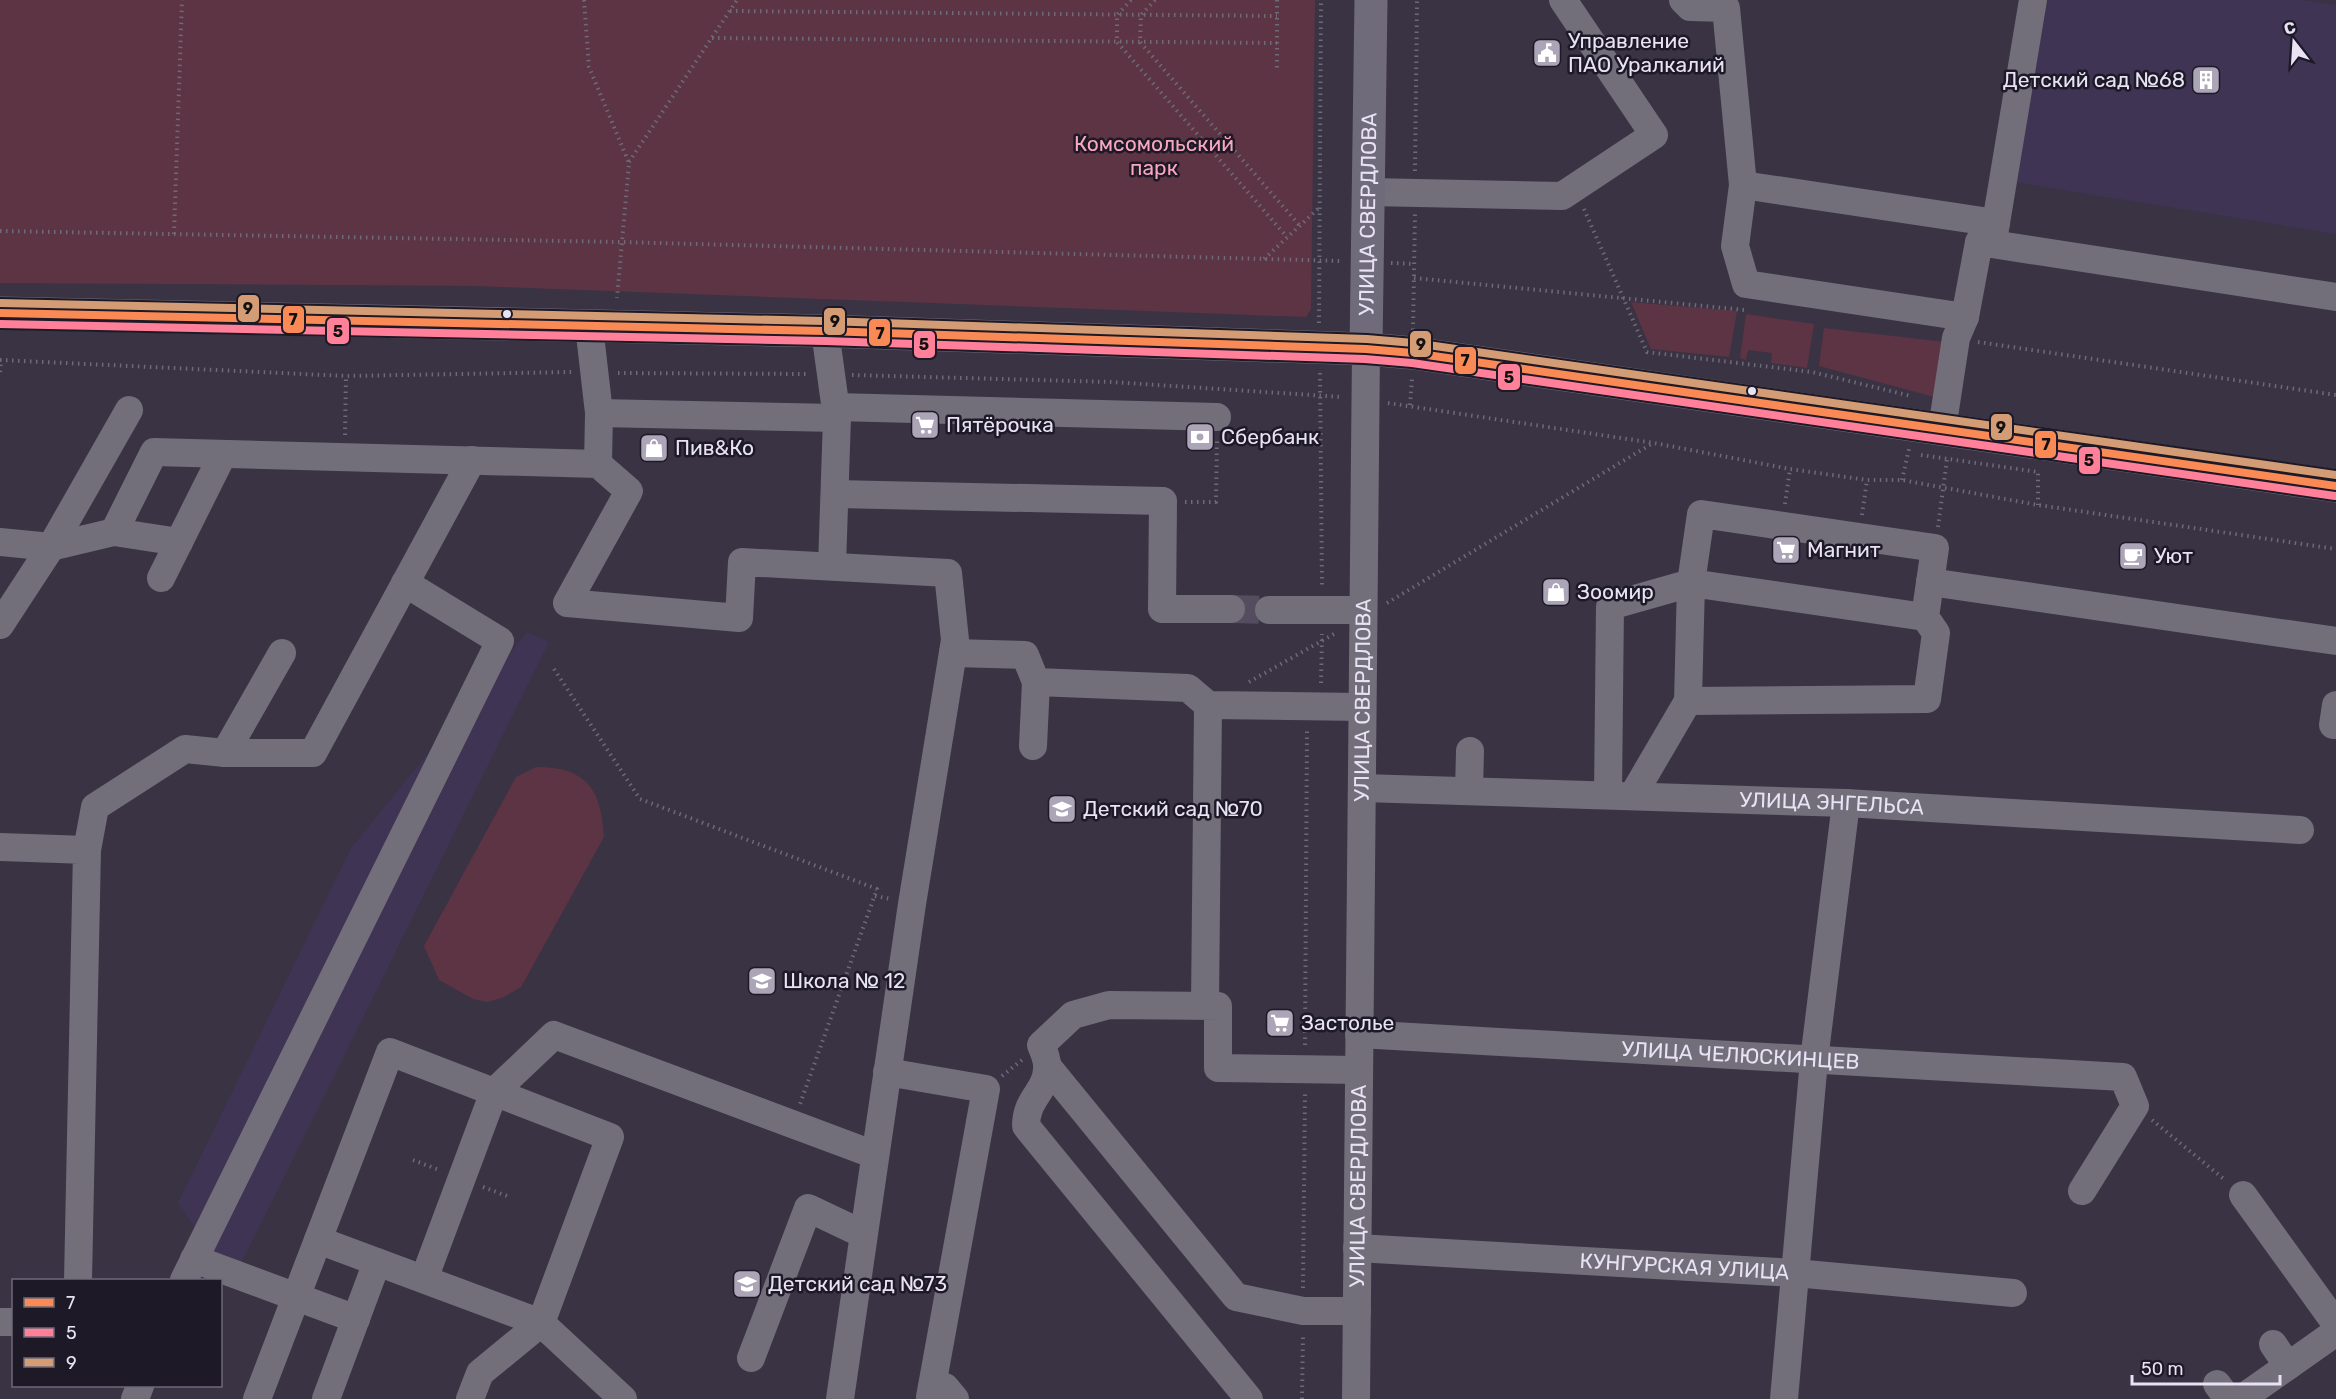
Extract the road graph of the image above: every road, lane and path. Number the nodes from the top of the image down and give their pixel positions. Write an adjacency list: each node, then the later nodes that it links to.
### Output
1 (182, 0): 30 (path)
2 (584, 0): 22 (path)
3 (737, 0): 13 (path)
4 (1131, 0): 14 (path)
5 (1155, 0): 15 (path)
6 (1277, 0): 16 (path)
7 (1321, 0): 26 (path)
8 (1371, 0): 25 (main road, УЛИЦА СВЕРДЛОВА)
9 (1563, 0): 24 (street)
10 (1683, 0): 12 (street)
11 (2033, 0): 29 (street)
12 (1725, 4): 23 (street)
13 (730, 11): 14 (path); 17 (path)
14 (1118, 15): 15 (path); 18 (path)
15 (1141, 15): 16 (path); 19 (path)
16 (1277, 16): 20 (path)
17 (712, 38): 18 (path); 22 (path)
18 (1117, 42): 19 (path); 31 (path)
19 (1140, 42): 20 (path); 27 (path)
20 (1277, 43): 21 (path)
21 (1277, 68)
22 (629, 163): 32 (path)
23 (1743, 185): 29 (street); 43 (street)
24 (1575, 188): 25 (street); 39 (path)
25 (1369, 192): 45 (main road, УЛИЦА СВЕРДЛОВА)
26 (1321, 206): 27 (path); 34 (path)
27 (1300, 226): 31 (path)
28 (0, 231): 30 (path)
29 (1994, 233): 37 (street); 43 (street)
30 (174, 234): 32 (path)
31 (1287, 237): 33 (path)
32 (620, 242): 33 (path); 38 (path)
33 (1263, 259): 34 (path)
34 (1320, 260): 36 (path)
35 (1414, 278): 39 (path)
36 (1319, 296)
37 (2336, 297)
38 (617, 298)
39 (1623, 298): 40 (path); 54 (path)
40 (1754, 311)
41 (0, 313): 42 (main road)
42 (589, 326): 44 (main road); 48 (street)
43 (1960, 327): 52 (path); 62 (street)
44 (825, 331): 45 (main road); 49 (street)
45 (1366, 349): 55 (street, УЛИЦА СВЕРДЛОВА); 62 (main road)
46 (0, 360): 47 (path); 50 (path)
47 (0, 372)
48 (593, 372): 49 (path); 50 (path); 59 (street)
49 (830, 374): 51 (path); 58 (street)
50 (346, 376): 64 (path)
51 (1219, 388): 53 (path); 60 (path)
52 (2336, 394)
53 (1321, 395): 55 (path); 90 (path)
54 (1914, 397)
55 (1365, 400): 91 (street, УЛИЦА СВЕРДЛОВА)
56 (1410, 405): 61 (path)
57 (129, 410): 80 (street)
58 (837, 412): 59 (street); 60 (street); 72 (street)
59 (599, 413): 66 (street)
60 (1217, 417): 73 (path)
61 (1654, 442): 67 (path); 91 (path)
62 (1944, 444): 69 (path); 70 (main road); 71 (path); 74 (path)
63 (223, 454): 64 (street); 76 (street); 79 (street)
64 (344, 457): 65 (street)
65 (472, 460): 66 (street); 86 (street)
66 (598, 464): 83 (street)
67 (1790, 469): 68 (path); 75 (path)
68 (1867, 480): 69 (path); 77 (path)
69 (1902, 480): 71 (path)
70 (2336, 486)
71 (1943, 487): 74 (path); 81 (path)
72 (835, 494): 73 (street); 83 (street)
73 (1163, 501): 88 (street)
74 (2038, 505): 82 (path)
75 (1782, 526): 77 (street); 87 (street)
76 (114, 532): 79 (street); 80 (street)
77 (1858, 537): 81 (street)
78 (0, 542): 80 (street)
79 (179, 542): 84 (street)
80 (51, 548): 93 (street)
81 (1935, 548): 85 (street)
82 (2336, 549)
83 (832, 566): 97 (street)
84 (161, 578)
85 (1930, 582): 92 (street); 95 (street)
86 (405, 583): 108 (street); 133 (street)
87 (1691, 583): 92 (street); 101 (street); 111 (street)
88 (1231, 609)
89 (1269, 610): 90 (street)
90 (1322, 610): 91 (street); 94 (path)
91 (1363, 614): 94 (path); 104 (street, УЛИЦА СВЕРДЛОВА)
92 (1926, 617): 101 (street)
93 (0, 625)
94 (1322, 640): 100 (path); 102 (path)
95 (2336, 641)
96 (282, 653): 108 (street)
97 (953, 653): 99 (street); 121 (street)
98 (554, 669): 125 (path)
99 (1036, 682): 102 (street); 106 (street)
100 (1321, 686)
101 (1688, 701): 111 (street)
102 (1208, 705): 104 (street); 116 (street)
103 (2336, 705): 105 (street)
104 (1362, 707): 109 (street, УЛИЦА СВЕРДЛОВА)
105 (2336, 725)
106 (1033, 747)
107 (1470, 751): 110 (street)
108 (225, 753): 115 (street)
109 (1362, 788): 110 (street, УЛИЦА ЭНГЕЛЬСА); 117 (street, УЛИЦА СВЕРДЛОВА)
110 (1470, 790): 111 (street, УЛИЦА ЭНГЕЛЬСА)
111 (1620, 794): 112 (street, УЛИЦА ЭНГЕЛЬСА)
112 (1846, 803): 113 (street, УЛИЦА ЭНГЕЛЬСА); 119 (street)
113 (2300, 830)
114 (0, 847): 115 (street)
115 (87, 850): 135 (street)
116 (1205, 1005): 118 (street); 120 (street)
117 (1359, 1034): 119 (street, УЛИЦА ЧЕЛЮСКИНЦЕВ); 120 (street, УЛИЦА СВЕРДЛОВА)
118 (1045, 1056): 122 (path); 139 (street); 150 (street)
119 (1814, 1060): 124 (street, УЛИЦА ЧЕЛЮСКИНЦЕВ); 134 (street)
120 (1359, 1070): 131 (street, УЛИЦА СВЕРДЛОВА)
121 (887, 1072): 122 (street); 126 (street)
122 (986, 1089): 149 (street)
123 (494, 1092): 125 (street); 130 (street); 136 (street); 141 (street)
124 (2135, 1106): 127 (street); 128 (path)
125 (793, 1125): 126 (street)
126 (875, 1155): 129 (street)
127 (2082, 1191)
128 (2243, 1195): 142 (street)
129 (863, 1234): 143 (street); 148 (street)
130 (318, 1240): 132 (street); 138 (street)
131 (1357, 1248): 134 (street, КУНГУРСКАЯ УЛИЦА); 139 (street, УЛИЦА СВЕРДЛОВА)
132 (377, 1262): 136 (street); 140 (street)
133 (189, 1270): 138 (street)
134 (1795, 1273): 137 (street, КУНГУРСКАЯ УЛИЦА); 152 (street)
135 (78, 1279)
136 (424, 1279): 141 (street)
137 (2013, 1293)
138 (296, 1297): 140 (street); 144 (street)
139 (1357, 1311): 151 (street, УЛИЦА СВЕРДЛОВА)
140 (356, 1319): 145 (street)
141 (541, 1323): 146 (street); 147 (street)
142 (2335, 1333): 153 (street)
143 (751, 1358)
144 (257, 1399)
145 (326, 1399)
146 (470, 1399)
147 (621, 1399)
148 (840, 1399)
149 (935, 1399)
150 (1249, 1399)
151 (1356, 1399)
152 (1784, 1399)
153 (2241, 1399)

